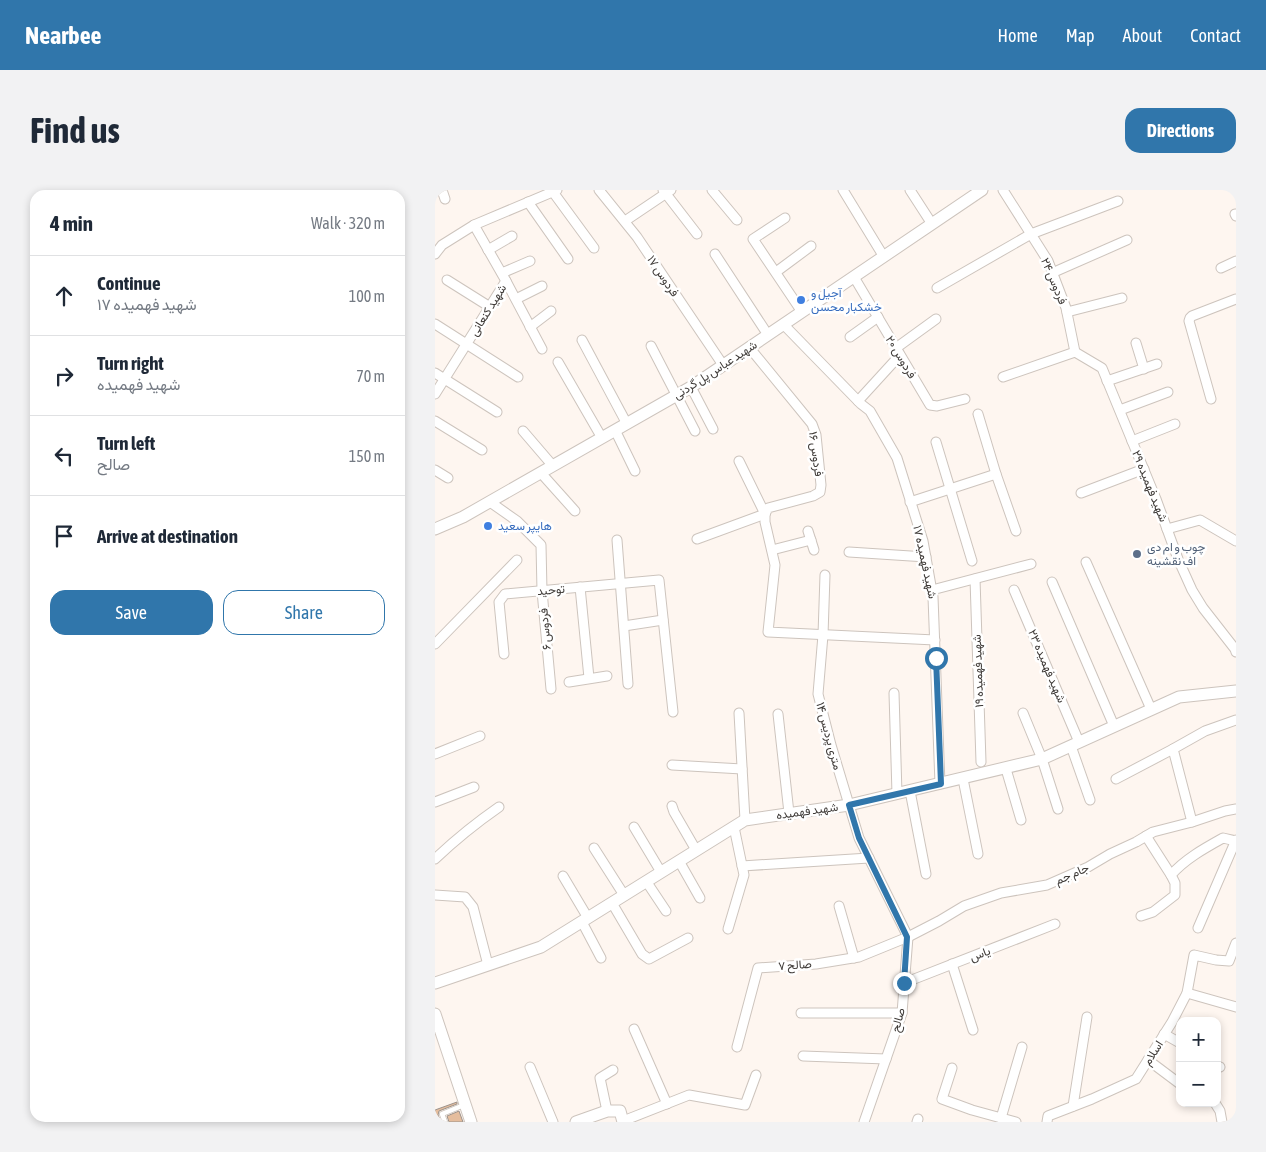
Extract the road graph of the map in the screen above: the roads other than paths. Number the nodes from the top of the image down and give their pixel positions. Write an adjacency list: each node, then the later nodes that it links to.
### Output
1 (599, 190): 13 (street, فردوس ۱۷)
2 (712, 190): 12 (street)
3 (843, 190): 25 (street)
4 (910, 190): 14 (street)
5 (1003, 190): 17 (street, فردوس ۲۴)
6 (555, 191): 10 (street); 21 (street)
7 (666, 191): 13 (street); 16 (street)
8 (977, 192): 14 (street, شهید عباس پل گردنی)
9 (1119, 201): 17 (street)
10 (528, 202): 15 (street); 26 (street)
11 (785, 218): 30 (street)
12 (737, 220)
13 (625, 221): 61 (street, فردوس ۱۷)
14 (932, 224): 25 (street, شهید عباس پل گردنی)
15 (474, 225): 22 (street, شهید کنعانی); 23 (street)
16 (697, 234)
17 (1031, 234): 31 (street, فردوس ۲۴); 36 (street)
18 (512, 236): 22 (street)
19 (1127, 240): 31 (street)
20 (811, 246): 30 (street)
21 (594, 248)
22 (488, 250): 32 (street, شهید کنعانی)
23 (435, 254)
24 (715, 254): 49 (street)
25 (884, 257): 33 (street, شهید عباس پل گردنی)
26 (568, 259)
27 (531, 261): 32 (street)
28 (1236, 261): 29 (street)
29 (1221, 268)
30 (775, 272): 42 (street)
31 (1052, 273): 43 (street, فردوس ۲۴)
32 (504, 277): 38 (street); 40 (street, شهید کنعانی)
33 (854, 277): 42 (street, شهید عباس پل گردنی); 44 (street, فردوس ۲۰)
34 (447, 280): 40 (street)
35 (542, 286): 38 (street)
36 (937, 288)
37 (1122, 298): 43 (street)
38 (516, 299): 48 (street)
39 (1236, 299): 73 (street)
40 (490, 307): 53 (street, شهید کنعانی)
41 (551, 311): 48 (street)
42 (802, 312): 47 (street, شهید عباس پل گردنی)
43 (1067, 312): 58 (street, فردوس ۲۴)
44 (878, 317): 50 (street); 57 (street, فردوس ۲۰)
45 (936, 319): 57 (street)
46 (435, 324): 53 (street)
47 (783, 324): 49 (street, شهید عباس پل گردنی); 74 (street)
48 (530, 327): 56 (street)
49 (768, 335): 55 (street, شهید عباس پل گردنی)
50 (850, 337)
51 (582, 340): 79 (street)
52 (1136, 343): 62 (street)
53 (467, 344): 64 (street); 66 (street, شهید کنعانی)
54 (651, 346): 71 (street)
55 (749, 347): 61 (street, شهید عباس پل گردنی); 102 (street, فردوس ۱۶)
56 (542, 349)
57 (898, 352): 72 (street, فردوس ۲۰); 74 (street)
58 (1075, 352): 65 (street); 67 (street, شهید فهمیده ۲۹)
59 (558, 362): 85 (street)
60 (1157, 364): 62 (street)
61 (723, 365): 68 (street, شهید عباس پل گردنی)
62 (1144, 369): 67 (street)
63 (435, 373): 66 (street)
64 (518, 377)
65 (1003, 377)
66 (445, 378): 70 (street, شهید کنعانی); 76 (street)
67 (1107, 381): 75 (street, شهید فهمیده ۲۹)
68 (691, 387): 71 (street, شهید عباس پل گردنی); 81 (street)
69 (1168, 392): 75 (street)
70 (435, 394)
71 (676, 396): 79 (street, شهید عباس پل گردنی); 84 (street)
72 (965, 399)
73 (1211, 399)
74 (858, 401): 100 (street, شهید فهمیده ۱۷)
75 (1120, 410): 87 (street, شهید فهمیده ۲۹)
76 (497, 412)
77 (978, 414): 95 (street)
78 (435, 420): 88 (street)
79 (627, 424): 82 (street, شهید عباس پل گردنی)
80 (1175, 424): 87 (street)
81 (713, 429)
82 (615, 430): 85 (street, شهید عباس پل گردنی); 93 (street)
83 (523, 431): 90 (street)
84 (695, 431)
85 (602, 438): 90 (street, شهید عباس پل گردنی)
86 (936, 442): 97 (street)
87 (1132, 442): 91 (street, شهید فهمیده ۲۹)
88 (482, 450)
89 (739, 461): 102 (street)
90 (553, 466): 94 (street, شهید عباس پل گردنی)
91 (1144, 469): 98 (street); 104 (street, شهید فهمیده ۲۹)
92 (435, 470): 96 (street)
93 (635, 471)
94 (541, 473): 99 (street, شهید عباس پل گردنی); 101 (street)
95 (996, 474): 97 (street); 106 (street)
96 (448, 478)
97 (950, 489): 100 (street); 116 (street)
98 (1081, 493)
99 (490, 502): 103 (street, شهید عباس پل گردنی); 126 (street, فردوس ۶)
100 (910, 502): 114 (street, شهید فهمیده ۱۷)
101 (575, 512)
102 (765, 514): 107 (street, فردوس ۱۶); 111 (street)
103 (435, 529)
104 (1167, 529): 110 (street); 132 (street, شهید فهمیده ۲۹)
105 (808, 531): 109 (street)
106 (1017, 532)
107 (697, 539)
108 (617, 540): 122 (street)
109 (811, 540): 111 (street); 112 (street)
110 (1236, 541)
111 (772, 550): 129 (street)
112 (813, 550)
113 (849, 552): 114 (street)
114 (926, 557): 124 (street, شهید فهمیده ۱۷)
115 (517, 560): 131 (street)
116 (972, 561)
117 (1087, 562): 141 (street)
118 (1031, 564): 120 (street)
119 (825, 575): 129 (street, ۱۴ متری پردیس)
120 (975, 579): 124 (street); 153 (street, شهید فهمیده ۱۹)
121 (1052, 582): 147 (street)
122 (621, 584): 123 (street, توحید); 127 (street, توحید); 128 (street)
123 (580, 587): 126 (street, توحید); 135 (street)
124 (932, 590): 130 (street, شهید فهمیده ۱۷)
125 (1014, 590): 149 (street, شهید فهمیده ۲۳)
126 (542, 591): 133 (street, توحید); 138 (street, فردوس ۶)
127 (663, 620): 128 (street); 142 (street)
128 (624, 626): 137 (street)
129 (823, 635): 130 (street); 165 (street, ۱۴ متری پردیس)
130 (935, 640): 159 (street, شهید فهمیده ۱۷)
131 (435, 644)
132 (1236, 652)
133 (504, 654)
134 (607, 676): 135 (street)
135 (589, 678): 136 (street)
136 (569, 682)
137 (628, 684)
138 (551, 689)
139 (1236, 691): 141 (street, شهید فهمیده)
140 (894, 693): 162 (street)
141 (1151, 709): 147 (street, شهید فهمیده)
142 (673, 712)
143 (739, 713): 155 (street)
144 (1023, 713): 152 (street)
145 (778, 714): 170 (street)
146 (1236, 720): 150 (street)
147 (1114, 726): 149 (street, شهید فهمیده)
148 (480, 736): 151 (street)
149 (1075, 744): 152 (street, شهید فهمیده); 163 (street, شهید فهمیده ۲۳)
150 (1173, 749): 158 (street); 173 (street)
151 (435, 754)
152 (1042, 760): 156 (street, شهید فهمیده); 169 (street)
153 (981, 762)
154 (672, 765): 155 (street)
155 (742, 768): 171 (street)
156 (1006, 769): 157 (street, شهید فهمیده); 172 (street)
157 (963, 778): 159 (street, شهید فهمیده); 180 (street)
158 (1116, 779)
159 (941, 784): 161 (street, شهید فهمیده)
160 (474, 787): 164 (street)
161 (910, 791): 162 (street, شهید فهمیده); 186 (street)
162 (897, 794): 165 (street, شهید فهمیده)
163 (1090, 800)
164 (435, 802)
165 (849, 805): 170 (street, شهید فهمیده); 181 (street, صالح)
166 (672, 806): 179 (street)
167 (499, 807): 182 (street)
168 (1236, 809): 173 (street, جام جم)
169 (1058, 810)
170 (789, 814): 171 (street, شهید فهمیده)
171 (745, 820): 174 (street, شهید فهمیده)
172 (1021, 820)
173 (1192, 822): 176 (street, جام جم)
174 (734, 827): 179 (street, شهید فهمیده); 184 (street)
175 (634, 828): 185 (street)
176 (1146, 836): 187 (street); 201 (street, جام جم)
177 (1236, 840): 187 (street); 199 (street)
178 (594, 848): 191 (street)
179 (696, 850): 183 (street, شهید فهمیده)
180 (978, 854)
181 (869, 858): 184 (street); 201 (street, صالح)
182 (435, 859)
183 (679, 861): 185 (street, شهید فهمیده); 192 (street)
184 (742, 866): 200 (street)
185 (661, 872): 189 (street, شهید فهمیده)
186 (926, 874)
187 (1171, 875): 196 (street)
188 (563, 876): 197 (street)
189 (646, 882): 191 (street, شهید فهمیده); 195 (street)
190 (435, 895): 207 (street)
191 (624, 895): 193 (street, شهید فهمیده)
192 (701, 898)
193 (612, 903): 197 (street, شهید فهمیده); 202 (street)
194 (839, 906): 205 (street)
195 (666, 911)
196 (1141, 916)
197 (585, 920): 204 (street); 207 (street, شهید فهمیده)
198 (1055, 924): 206 (street, یاس)
199 (1199, 928)
200 (727, 929)
201 (907, 937): 205 (street, صالح ۷); 209 (street, صالح)
202 (688, 938)
203 (1236, 943): 210 (street, اسلام)
204 (601, 958)
205 (854, 958): 220 (street, صالح ۷)
206 (953, 964): 209 (street, یاس); 217 (street)
207 (488, 965): 208 (street, شهید فهمیده)
208 (435, 983)
209 (904, 983): 212 (street, صالح)
210 (1187, 993): 211 (street); 218 (street, اسلام)
211 (1236, 1007)
212 (902, 1012): 213 (street); 223 (street, صالح)
213 (801, 1013)
214 (435, 1014): 230 (street)
215 (1087, 1017): 232 (street)
216 (634, 1029): 231 (street)
217 (973, 1030)
218 (1165, 1034): 219 (street); 224 (street, اسلام)
219 (1176, 1041)
220 (737, 1046)
221 (1022, 1048): 235 (street)
222 (803, 1056): 223 (street)
223 (886, 1059): 241 (street, صالح)
224 (1148, 1060): 229 (street); 232 (street, اسلام)
225 (530, 1067): 238 (street)
226 (952, 1068): 235 (street)
227 (613, 1070): 234 (street)
228 (756, 1075): 231 (street)
229 (1176, 1081)
230 (465, 1104): 236 (lane); 237 (street)
231 (667, 1104): 240 (street)
232 (1073, 1106): 243 (street, اسلام)
233 (1218, 1107): 244 (street)
234 (607, 1111): 239 (street); 240 (street)
235 (1001, 1118): 242 (street)
236 (445, 1122)
237 (471, 1122)
238 (553, 1122)
239 (576, 1122)
240 (623, 1122)
241 (864, 1122)
242 (1016, 1122)
243 (1047, 1122)
244 (1223, 1122)

